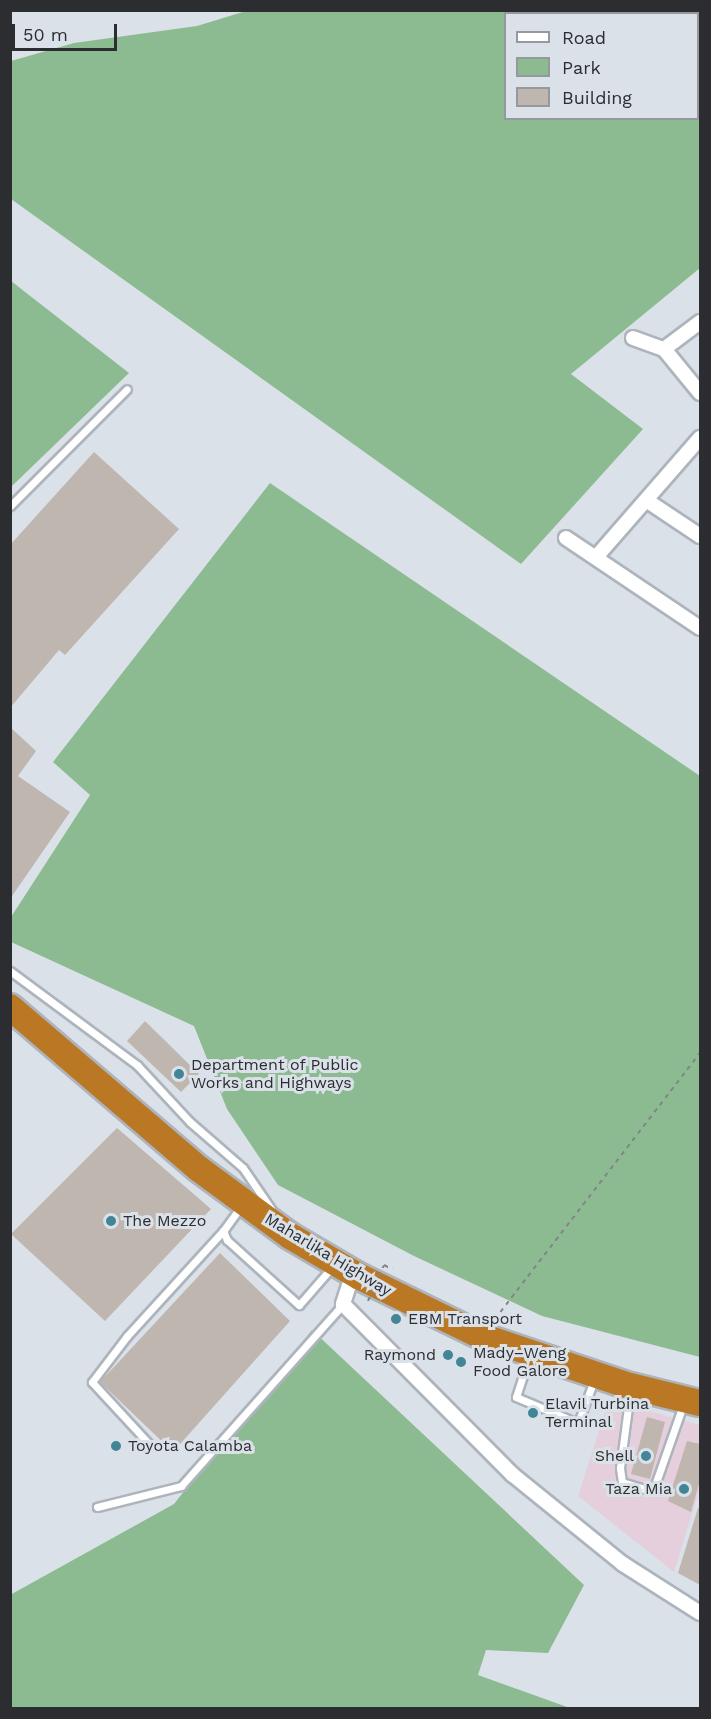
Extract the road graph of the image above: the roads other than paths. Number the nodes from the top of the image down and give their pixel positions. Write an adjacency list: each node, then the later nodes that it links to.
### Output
1 (700, 322): 3 (street)
2 (633, 338): 3 (street)
3 (664, 350): 5 (street)
4 (127, 389): 8 (lane)
5 (700, 393)
6 (700, 438): 7 (street)
7 (649, 502): 9 (street); 11 (street)
8 (10, 506)
9 (700, 536)
10 (566, 538): 11 (street)
11 (597, 556): 12 (street)
12 (700, 628)
13 (10, 971): 17 (lane)
14 (10, 1006): 15 (highway, Maharlika Highway)
15 (244, 1203): 16 (lane); 17 (highway, Maharlika Highway)
16 (223, 1231): 18 (lane); 24 (lane)
17 (290, 1236): 18 (highway, Maharlika Highway)
18 (345, 1268): 19 (street); 20 (highway, Maharlika Highway)
19 (343, 1304): 25 (lane); 26 (street)
20 (530, 1352): 21 (highway, Maharlika Highway); 21 (lane)
21 (596, 1374): 22 (highway, Maharlika Highway)
22 (630, 1386): 23 (highway, Maharlika Highway); 23 (lane)
23 (692, 1401)
24 (151, 1446)
25 (97, 1506)
26 (700, 1613)

